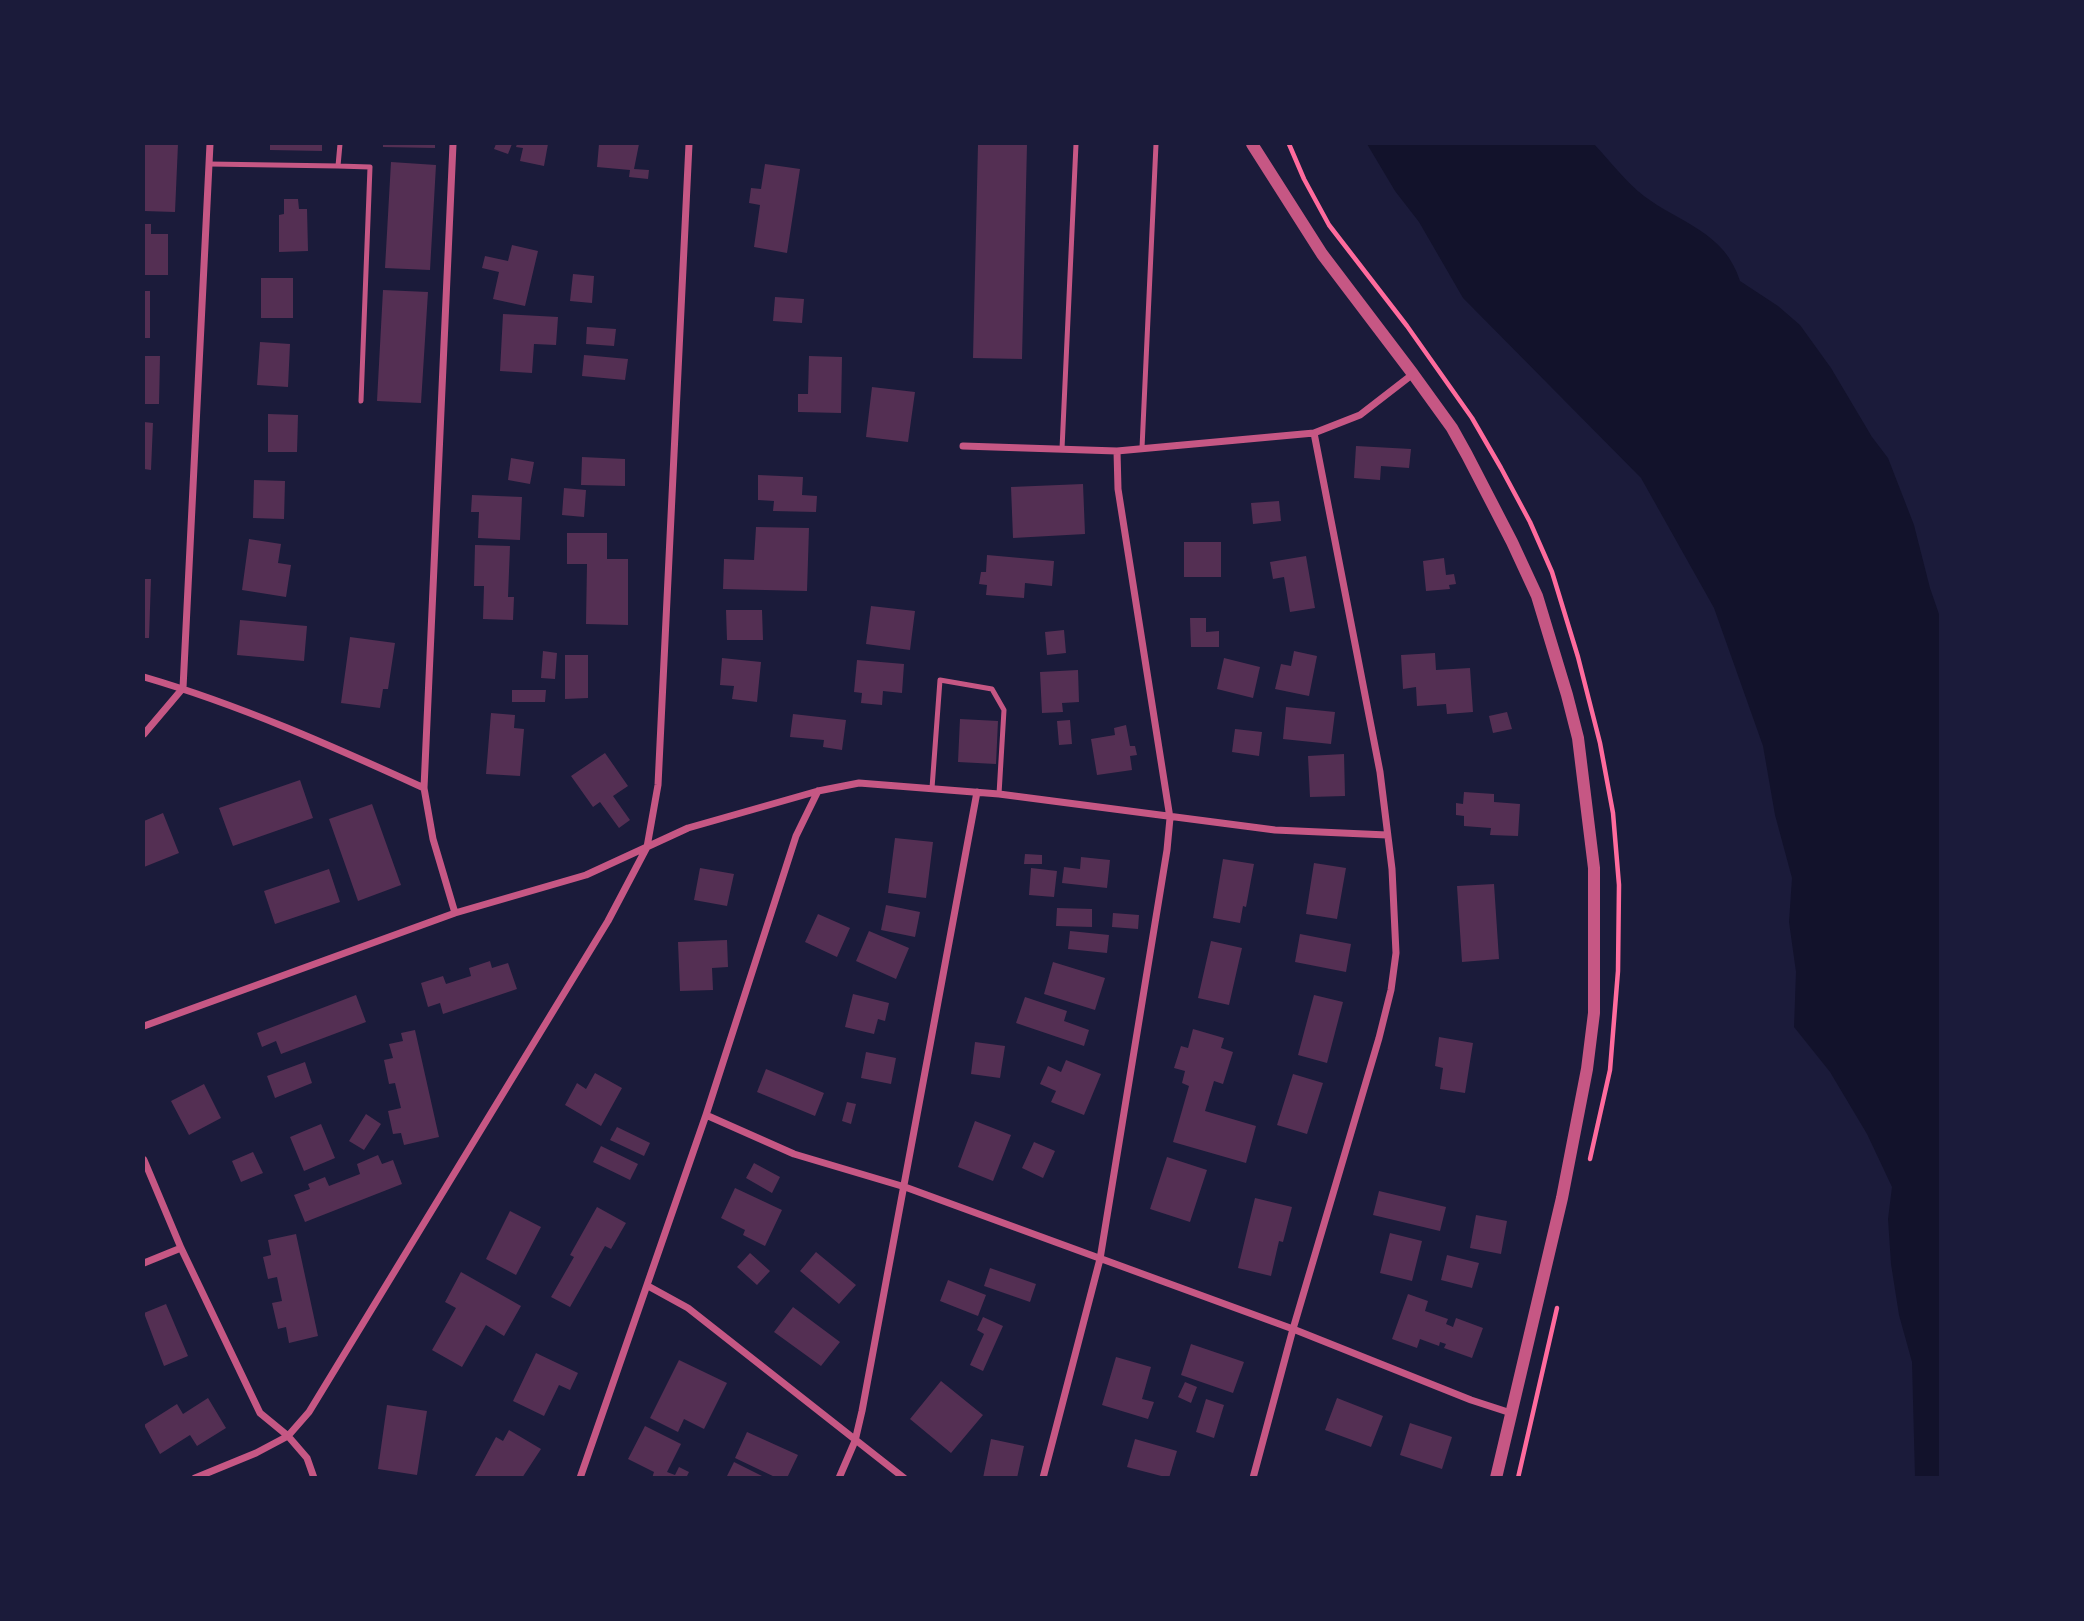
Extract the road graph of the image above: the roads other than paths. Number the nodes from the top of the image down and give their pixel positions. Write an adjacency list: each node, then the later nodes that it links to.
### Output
1 (210, 144): 8 (street)
2 (340, 144): 9 (lane)
3 (453, 144): 20 (street)
4 (689, 144): 27 (street)
5 (1076, 144): 15 (lane)
6 (1156, 144): 14 (lane)
7 (1252, 144): 10 (street)
8 (209, 164): 9 (lane); 18 (street)
9 (338, 166): 11 (lane)
10 (1413, 374): 12 (street); 38 (street)
11 (360, 401)
12 (1314, 433): 14 (street); 26 (street)
13 (963, 446): 15 (street)
14 (1142, 448): 16 (street)
15 (1062, 449): 16 (street)
16 (1117, 451): 25 (street)
17 (144, 677): 18 (street)
18 (183, 688): 19 (street); 20 (street)
19 (144, 734)
20 (424, 788): 28 (street)
21 (932, 788): 22 (street); 23 (street); 24 (lane)
22 (818, 791): 27 (street); 30 (street)
23 (977, 792): 24 (street); 32 (street)
24 (999, 794): 25 (street)
25 (1170, 818): 26 (street); 34 (street)
26 (1387, 835): 37 (street)
27 (647, 847): 28 (street); 39 (street)
28 (455, 913): 29 (street)
29 (144, 1026)
30 (706, 1115): 32 (street); 36 (street)
31 (144, 1160): 33 (street)
32 (905, 1187): 34 (street); 40 (street)
33 (181, 1248): 35 (street); 39 (street)
34 (1100, 1259): 37 (street); 46 (street)
35 (144, 1263)
36 (648, 1286): 40 (street); 43 (street)
37 (1293, 1329): 38 (street); 47 (street)
38 (1511, 1413): 48 (street)
39 (288, 1436): 41 (street); 42 (street)
40 (855, 1441): 44 (street); 45 (street)
41 (195, 1478)
42 (314, 1478)
43 (580, 1478)
44 (839, 1478)
45 (904, 1478)
46 (1043, 1478)
47 (1253, 1478)
48 (1496, 1478)

